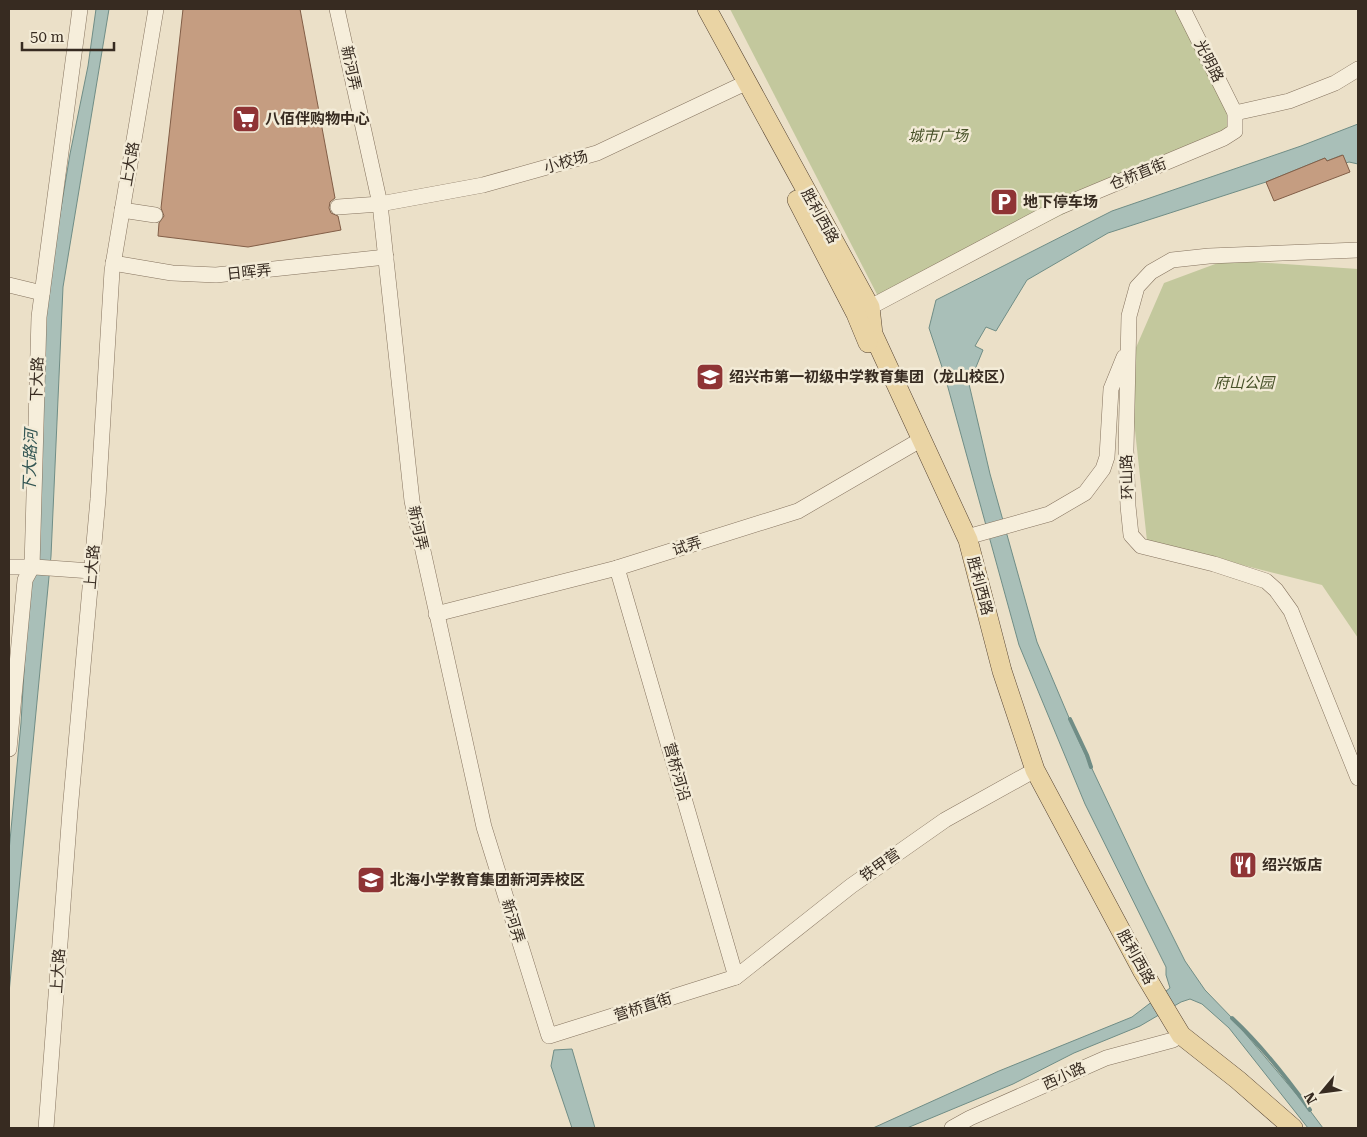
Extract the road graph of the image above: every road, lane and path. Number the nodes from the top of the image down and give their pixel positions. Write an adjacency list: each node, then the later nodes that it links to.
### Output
1 (80, 9): 18 (street, 下大路)
2 (156, 9): 12 (street, 上大路)
3 (338, 9): 10 (street, 新河弄)
4 (696, 9): 8 (main road, 胜利西路)
5 (707, 9): 19 (main road, 胜利西路)
6 (1182, 9): 9 (street, 光明路)
7 (1358, 70): 9 (street)
8 (739, 86): 10 (street, 小校场); 19 (main road, 胜利西路)
9 (1235, 113): 19 (street, 仓桥直街)
10 (380, 204): 11 (street, 小校场); 15 (street, 新河弄)
11 (338, 207)
12 (122, 210): 13 (street); 16 (street, 上大路)
13 (155, 215)
14 (1358, 250): 20 (street, 环山路)
15 (386, 257): 16 (street, 日晖弄); 27 (street, 新河弄)
16 (113, 263): 26 (street, 上大路)
17 (9, 285): 18 (street)
18 (42, 293): 24 (street, 下大路)
19 (863, 311): 21 (main road, 胜利西路)
20 (1128, 348): 22 (street); 30 (street, 环山路)
21 (919, 442): 22 (main road, 胜利西路); 25 (street, 试弄); 29 (main road, 胜利西路)
22 (975, 535): 29 (main road, 胜利西路)
23 (9, 567): 24 (street)
24 (33, 567): 26 (street); 28 (street, 下大路)
25 (617, 568): 27 (street, 试弄); 31 (street, 营桥河沿)
26 (92, 571): 34 (street, 上大路)
27 (436, 614): 33 (street, 新河弄)
28 (9, 749)
29 (1031, 772): 31 (street, 铁甲营); 32 (main road, 胜利西路)
30 (1358, 778)
31 (736, 977): 33 (street, 营桥直街)
32 (1172, 1031): 35 (street, 西小路); 36 (main road, 胜利西路); 37 (main road, 胜利西路)
33 (549, 1036)
34 (46, 1128)
35 (952, 1128)
36 (1278, 1128)
37 (1293, 1128)

